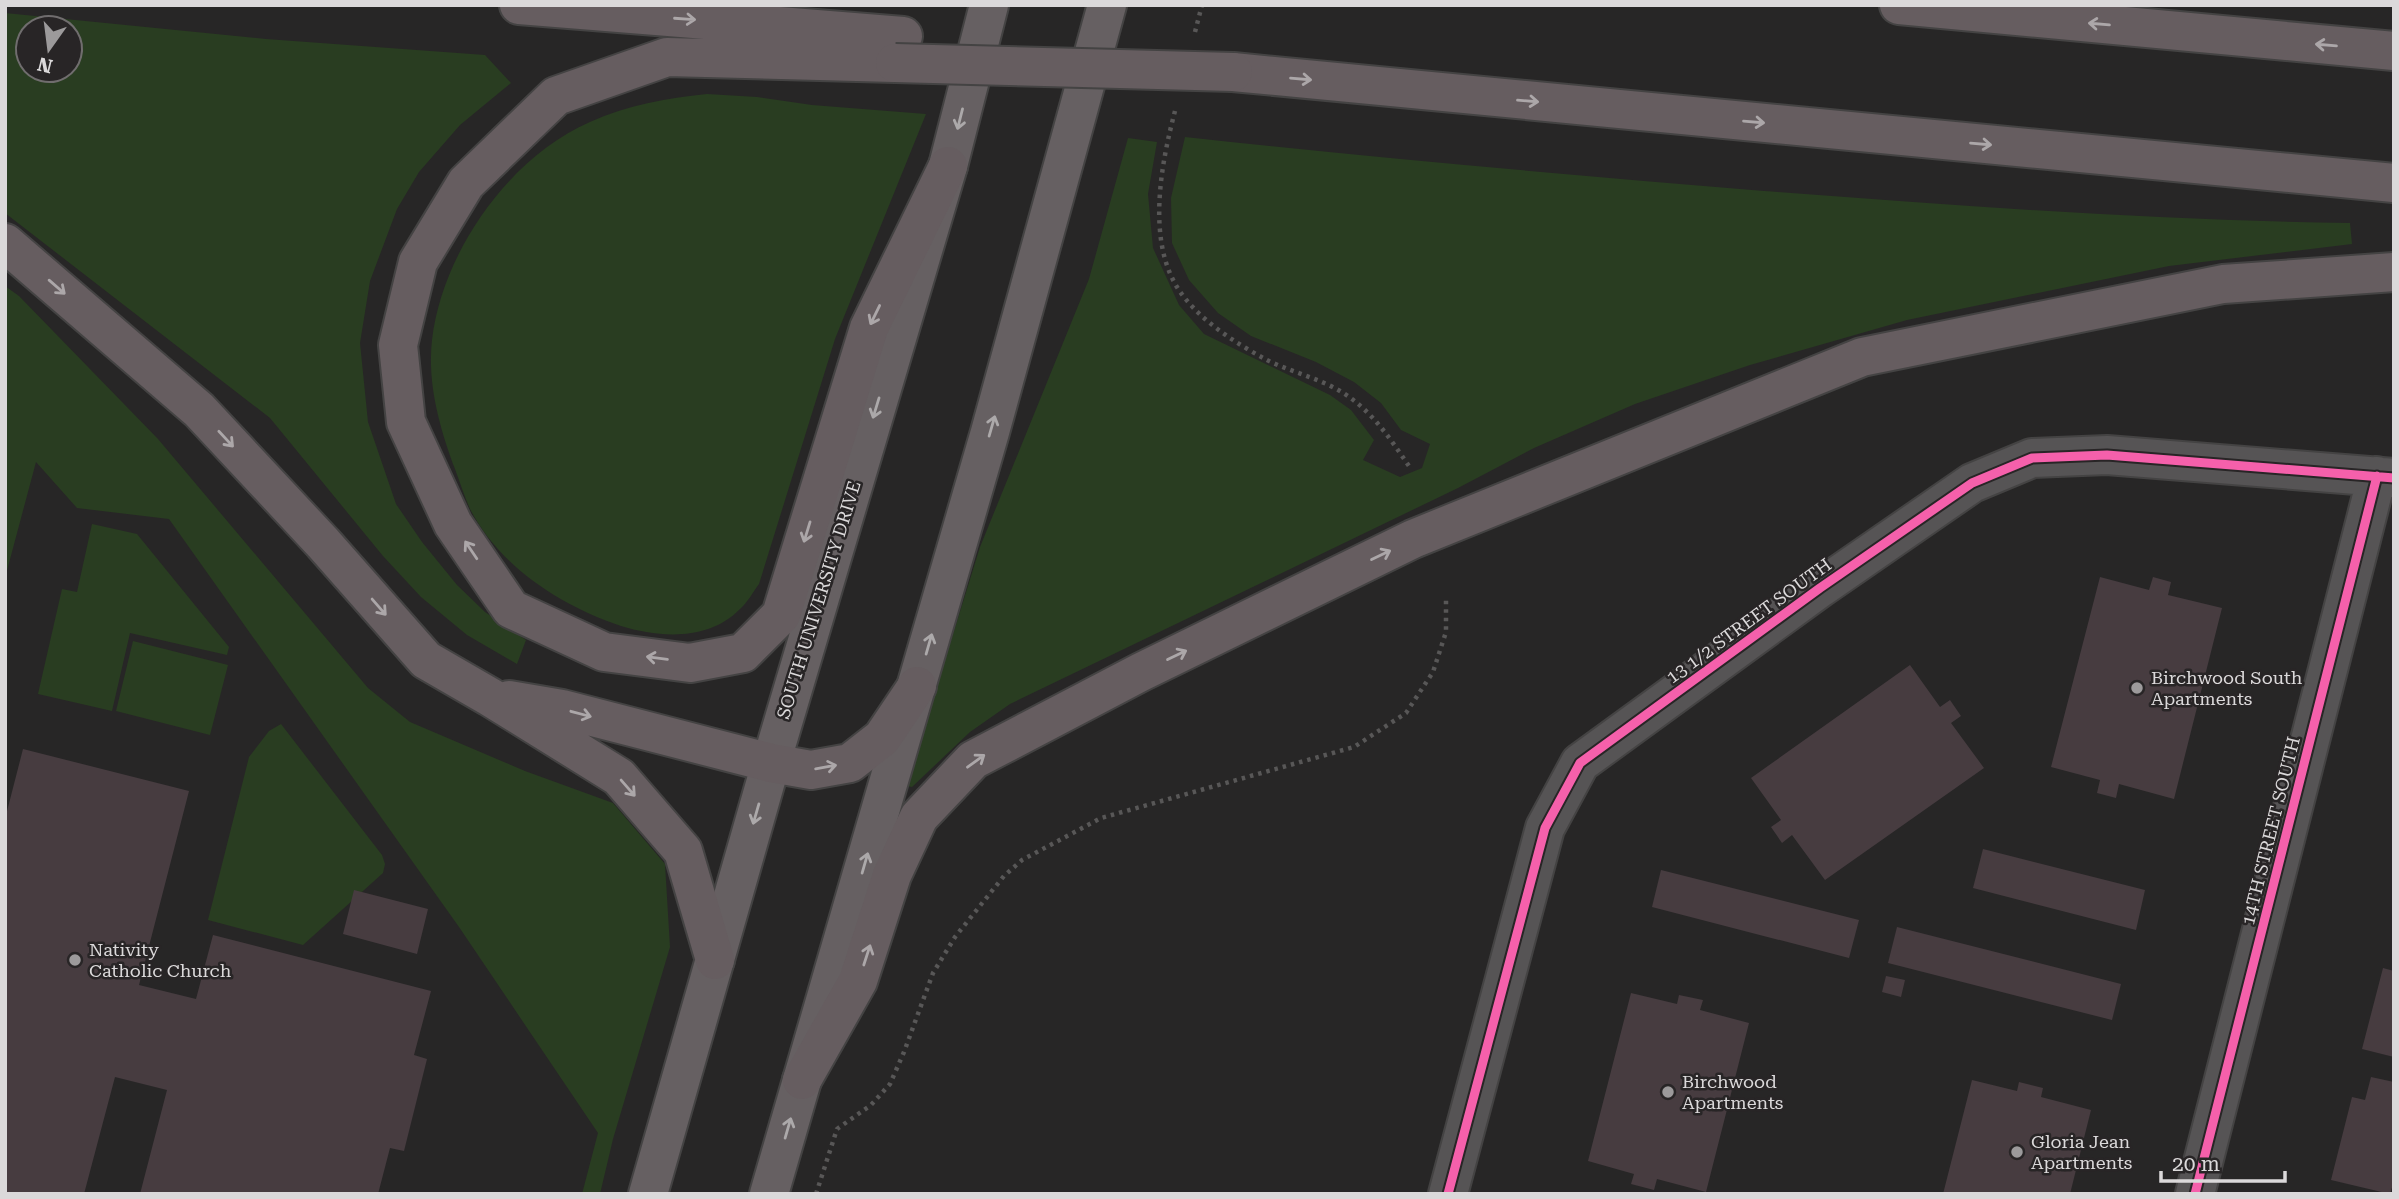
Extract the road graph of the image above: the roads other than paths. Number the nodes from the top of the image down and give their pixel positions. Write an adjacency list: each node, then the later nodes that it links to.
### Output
1 (519, 5): 5 (highway, one-way to 5)
2 (989, 5): 7 (main road, SOUTH UNIVERSITY DRIVE, one-way to 7)
3 (1107, 5): 12 (main road, one-way to 3)
4 (1899, 5): 6 (highway, one-way to 4)
5 (899, 50): 7 (highway, one-way to 5); 8 (highway, one-way to 8, bridge)
6 (2394, 51)
7 (948, 166): 14 (main road, SOUTH UNIVERSITY DRIVE, one-way to 14)
8 (2394, 183)
9 (5, 243): 13 (highway, one-way to 13)
10 (2394, 272): 16 (highway, one-way to 10)
11 (2385, 477): 20 (street, 13 1/2 STREET SOUTH); 21 (street, 14TH STREET SOUTH)
12 (917, 686): 14 (highway, one-way to 12); 16 (main road, one-way to 12)
13 (489, 697): 14 (highway, one-way to 14); 15 (highway, one-way to 15)
14 (771, 763): 15 (main road, SOUTH UNIVERSITY DRIVE, one-way to 15)
15 (715, 960): 17 (main road, SOUTH UNIVERSITY DRIVE); 18 (main road)
16 (802, 1080): 19 (main road, one-way to 16)
17 (648, 1194)
18 (674, 1194)
19 (769, 1194)
20 (1448, 1194)
21 (2195, 1194)

